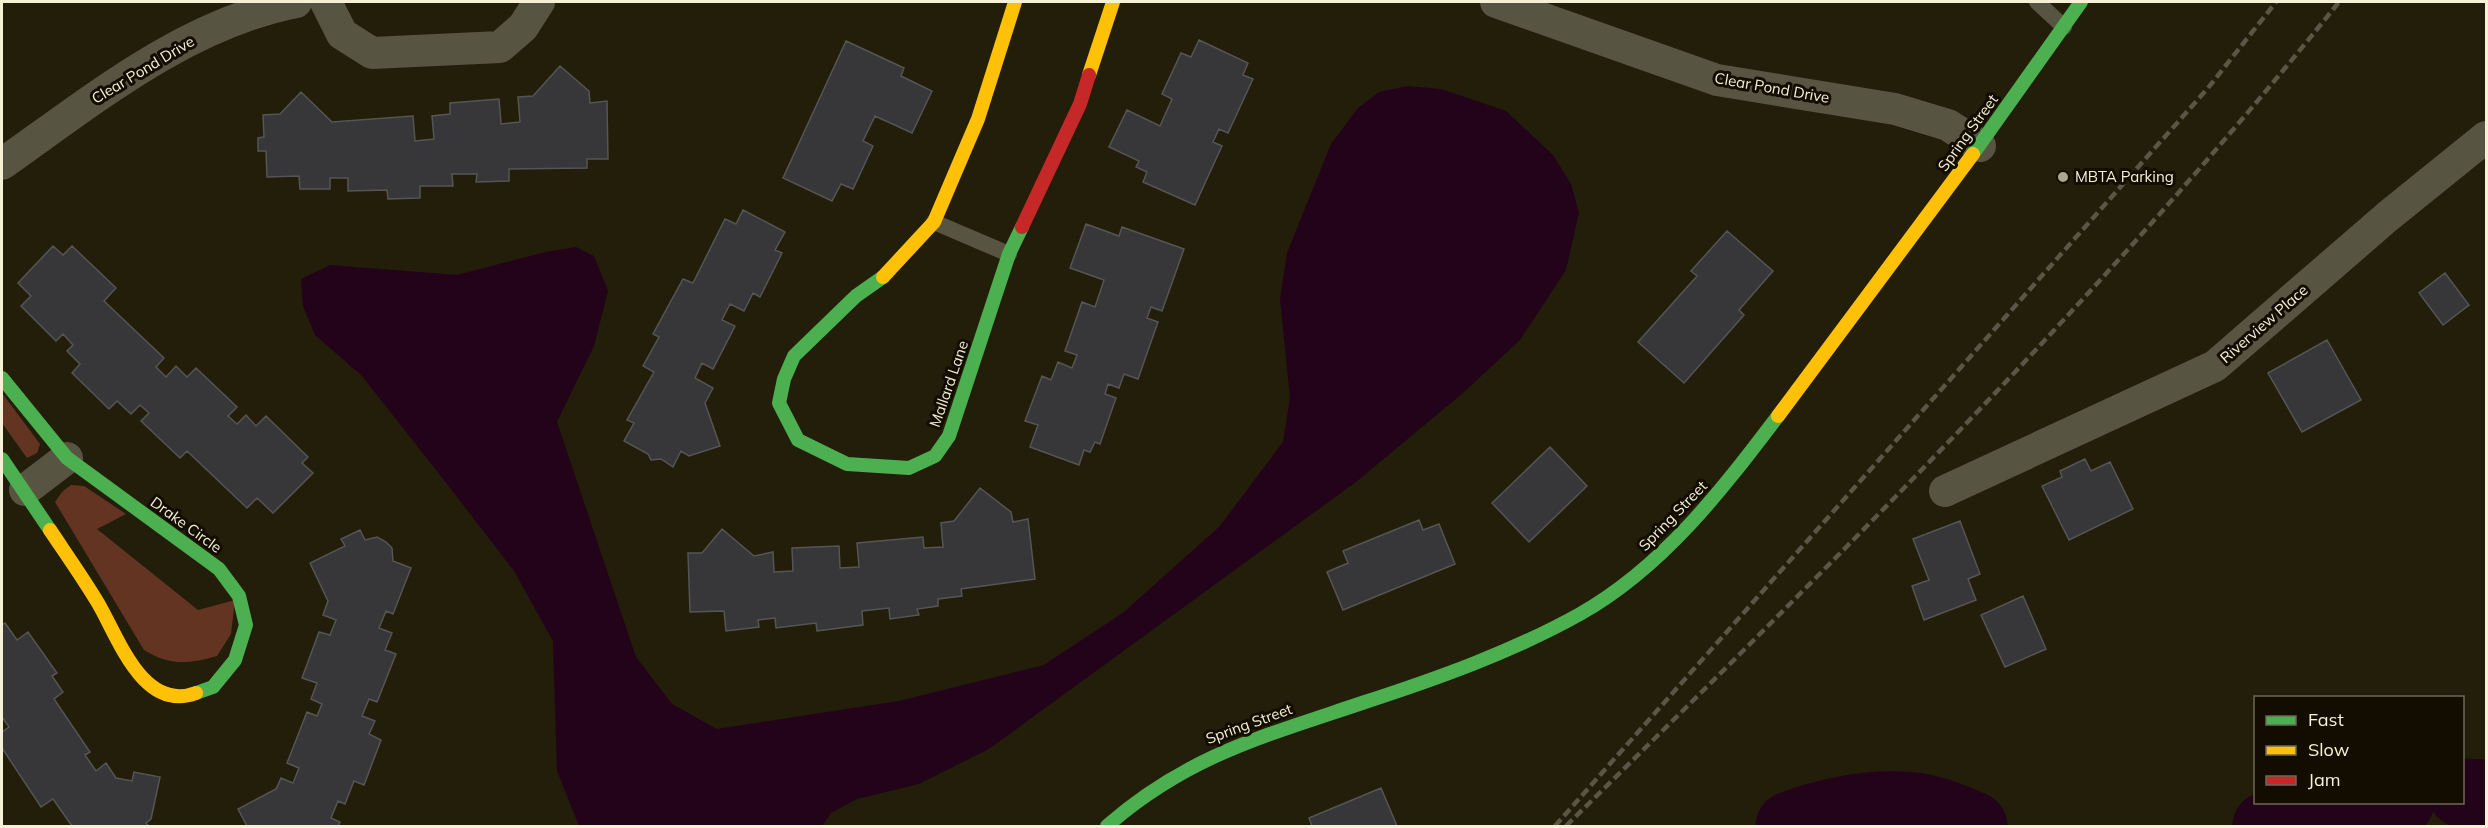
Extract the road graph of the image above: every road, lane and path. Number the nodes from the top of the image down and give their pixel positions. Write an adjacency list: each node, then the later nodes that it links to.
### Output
1 (296, 2): 12 (street, Clear Pond Drive)
2 (326, 2): 3 (street)
3 (538, 2)
4 (1016, 2): 13 (street, Mallard Lane)
5 (1113, 2): 14 (street, Mallard Lane)
6 (1496, 2): 11 (street, Clear Pond Drive)
7 (2037, 2): 9 (lane)
8 (2081, 2): 9 (street, Spring Street)
9 (2064, 27): 11 (street, Spring Street)
10 (2487, 138): 19 (street, Riverview Place)
11 (1980, 146): 20 (street, Spring Street)
12 (2, 164)
13 (934, 222): 14 (lane); 14 (street, Mallard Lane)
14 (1010, 254)
15 (2, 378): 17 (street, Drake Circle)
16 (2, 459): 18 (street, Drake Circle)
17 (67, 459): 18 (street); 18 (street, Drake Circle)
18 (25, 490)
19 (1945, 491)
20 (1107, 826)

